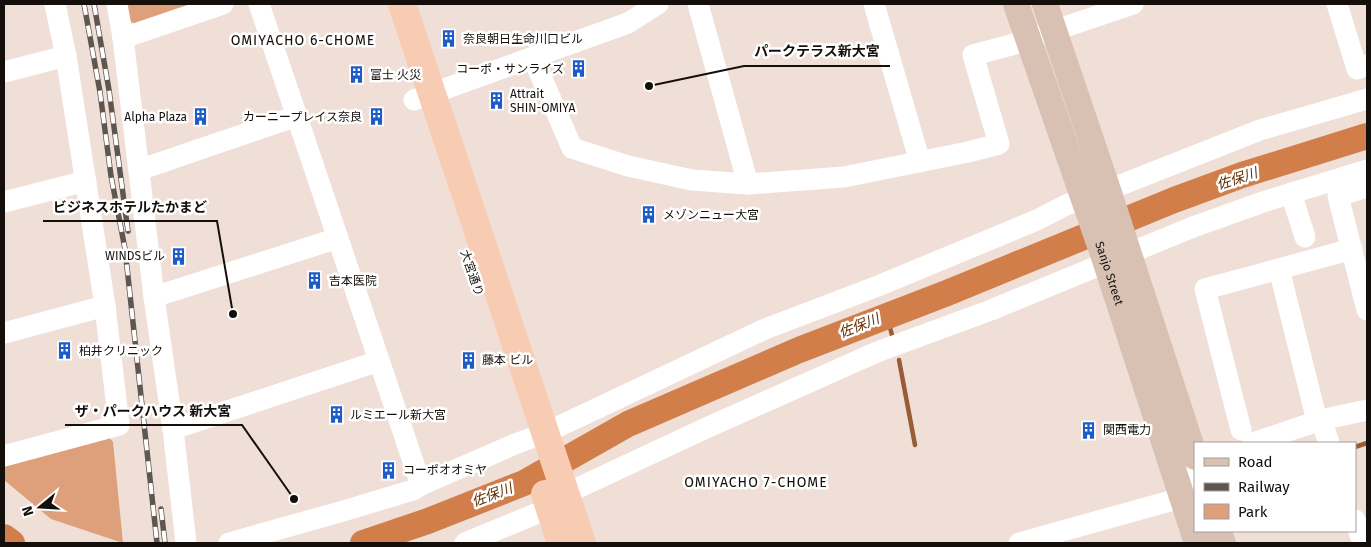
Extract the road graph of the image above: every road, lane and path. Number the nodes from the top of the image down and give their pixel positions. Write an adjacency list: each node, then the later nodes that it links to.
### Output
1 (55, 4): 17 (street)
2 (117, 4): 15 (street)
3 (223, 4): 15 (street)
4 (259, 4): 23 (street)
5 (382, 4): 21 (highway, 大宮通り)
6 (402, 4): 21 (highway, 大宮通り)
7 (658, 4): 18 (street)
8 (698, 4): 28 (street)
9 (874, 4): 24 (street)
10 (1016, 4): 16 (main road, Sanjo Street)
11 (1045, 4): 14 (main road, Sanjo Street)
12 (1133, 4): 14 (street)
13 (1337, 4): 19 (street)
14 (1054, 30): 16 (street); 31 (main road, Sanjo Street)
15 (123, 38): 25 (street)
16 (1028, 38): 24 (street); 33 (main road, Sanjo Street)
17 (66, 56): 20 (street); 27 (street)
18 (533, 58): 21 (street); 28 (street)
19 (1367, 65)
20 (4, 72)
21 (423, 97): 48 (highway, 大宮通り)
22 (1367, 99): 31 (street)
23 (297, 116): 25 (street); 35 (street)
24 (920, 162): 28 (street)
25 (140, 170): 39 (street)
26 (1367, 170): 30 (street)
27 (86, 181): 32 (street); 40 (street)
28 (748, 184)
29 (1367, 187): 36 (street)
30 (1291, 193): 34 (street); 37 (street)
31 (1109, 194): 33 (street); 37 (main road, Sanjo Street)
32 (4, 202)
33 (1085, 202): 37 (main road, Sanjo Street); 48 (street)
34 (1305, 237)
35 (338, 238): 39 (street); 43 (street)
36 (1352, 249): 38 (street); 41 (street)
37 (1116, 256): 50 (main road, Sanjo Street); 54 (street); 55 (main road, Sanjo Street)
38 (1279, 269): 45 (street); 47 (street)
39 (154, 297): 46 (street)
40 (105, 306): 42 (street); 51 (street)
41 (1367, 310)
42 (4, 333)
43 (379, 362): 46 (street); 53 (street)
44 (1367, 410): 45 (street)
45 (1320, 421): 47 (street); 49 (street)
46 (173, 430): 57 (street)
47 (1247, 437)
48 (537, 440): 53 (street); 54 (highway, 大宮通り)
49 (1329, 442)
50 (1194, 454)
51 (4, 456)
52 (1194, 468): 55 (street)
53 (421, 485): 58 (street)
54 (556, 498): 59 (street); 60 (highway, 大宮通り); 61 (highway, 大宮通り)
55 (1181, 498): 62 (street); 63 (main road, Sanjo Street)
56 (1356, 523): 64 (street)
57 (186, 543)
58 (229, 543)
59 (465, 543)
60 (561, 543)
61 (582, 543)
62 (1019, 543)
63 (1197, 543)
64 (1363, 543)

